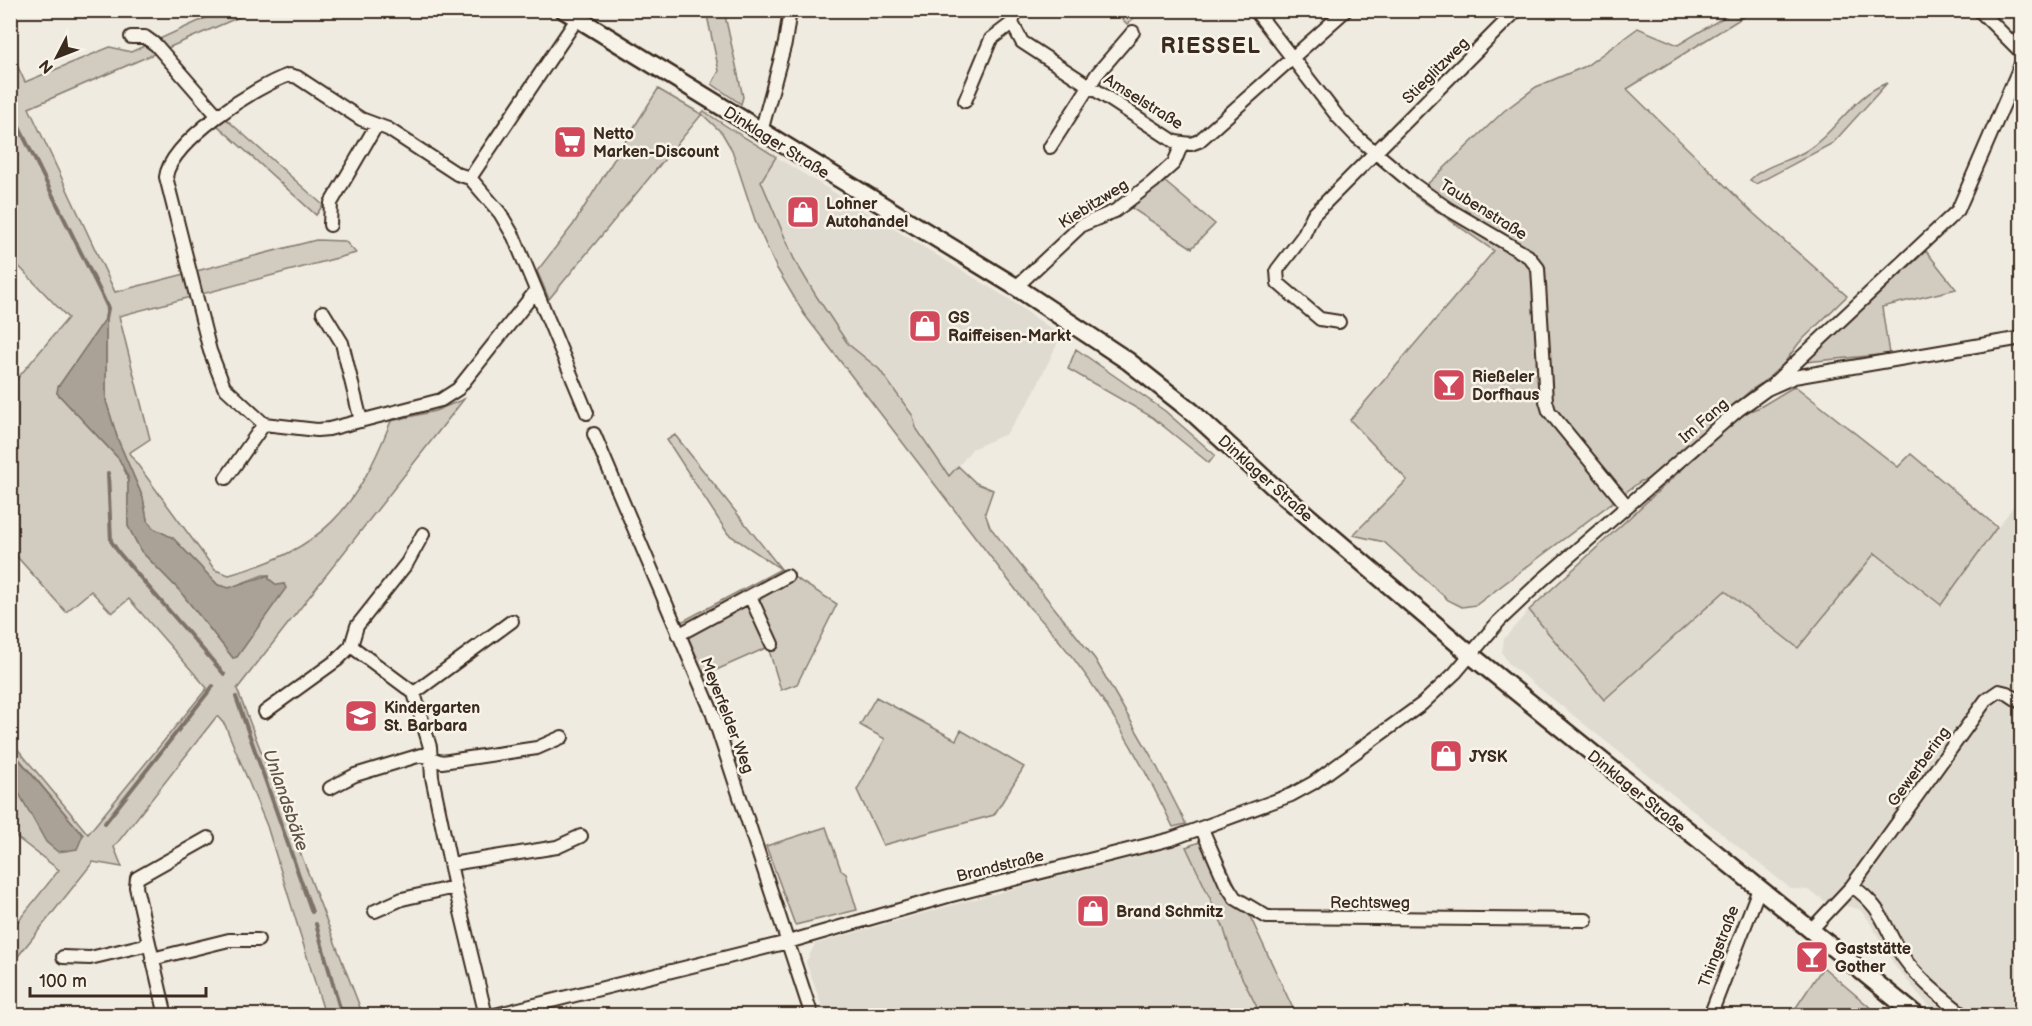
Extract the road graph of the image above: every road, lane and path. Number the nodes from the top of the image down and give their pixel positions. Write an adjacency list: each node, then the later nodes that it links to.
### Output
1 (790, 10): 18 (street)
2 (1016, 10): 8 (street)
3 (1255, 10): 12 (street, Taubenstraße)
4 (1346, 10): 12 (street, Amselstraße)
5 (1517, 10): 21 (street, Stieglitzweg)
6 (1979, 10): 11 (street)
7 (570, 15): 18 (main road, Dinklager Straße); 22 (street)
8 (1012, 24): 14 (street, Amselstraße); 15 (street)
9 (1133, 32): 14 (street, Amselstraße)
10 (131, 38): 16 (street)
11 (2022, 53)
12 (1293, 58): 19 (street, Amselstraße); 21 (street, Taubenstraße)
13 (2022, 62): 29 (street)
14 (1090, 86): 19 (street, Amselstraße); 20 (street, Amselstraße)
15 (965, 101)
16 (217, 116): 17 (street); 32 (street)
17 (376, 126): 22 (street); 23 (street)
18 (761, 132): 24 (main road, Dinklager Straße)
19 (1182, 144): 24 (street, Kiebitzweg)
20 (1050, 147)
21 (1376, 154): 27 (street, Stieglitzweg); 35 (street, Taubenstraße)
22 (470, 178): 25 (street)
23 (330, 225)
24 (1016, 287): 43 (main road, Dinklager Straße)
25 (535, 292): 30 (street); 31 (street)
26 (323, 312): 31 (street)
27 (1339, 322)
28 (2022, 338): 29 (street, Im Fang)
29 (1767, 389): 35 (street, Im Fang)
30 (587, 414)
31 (361, 421): 32 (street)
32 (264, 424): 34 (street)
33 (594, 434): 40 (street, Meyerfelder Weg)
34 (226, 478)
35 (1627, 506): 43 (street, Im Fang)
36 (423, 534): 42 (street)
37 (788, 576): 38 (street)
38 (750, 596): 40 (street); 41 (street)
39 (512, 621): 44 (street)
40 (678, 635): 61 (street, Meyerfelder Weg)
41 (772, 644)
42 (351, 646): 44 (street); 46 (street)
43 (1471, 654): 50 (street, Brandstraße); 56 (main road, Dinklager Straße)
44 (414, 693): 48 (street)
45 (2022, 703): 55 (street, Gewerbering)
46 (265, 712)
47 (562, 737): 48 (street)
48 (432, 760): 49 (street); 53 (street)
49 (330, 788)
50 (1202, 829): 58 (street, Rechtsweg); 61 (street, Brandstraße)
51 (581, 836): 53 (street)
52 (208, 838): 62 (street)
53 (451, 864): 54 (street)
54 (454, 886): 57 (street); 66 (street)
55 (1852, 886): 59 (street, Gewerbering); 71 (street)
56 (1759, 889): 59 (main road, Dinklager Straße); 69 (street, Thingstraße)
57 (375, 911)
58 (1586, 920)
59 (1810, 931): 70 (main road, Dinklager Straße)
60 (258, 940): 64 (street)
61 (788, 942): 67 (street, Brandstraße); 68 (street, Meyerfelder Weg)
62 (149, 944): 63 (street); 64 (street)
63 (63, 957)
64 (152, 959): 65 (street)
65 (166, 1016)
66 (486, 1016)
67 (491, 1016)
68 (812, 1016)
69 (1710, 1016)
70 (1917, 1016)
71 (1965, 1016)

